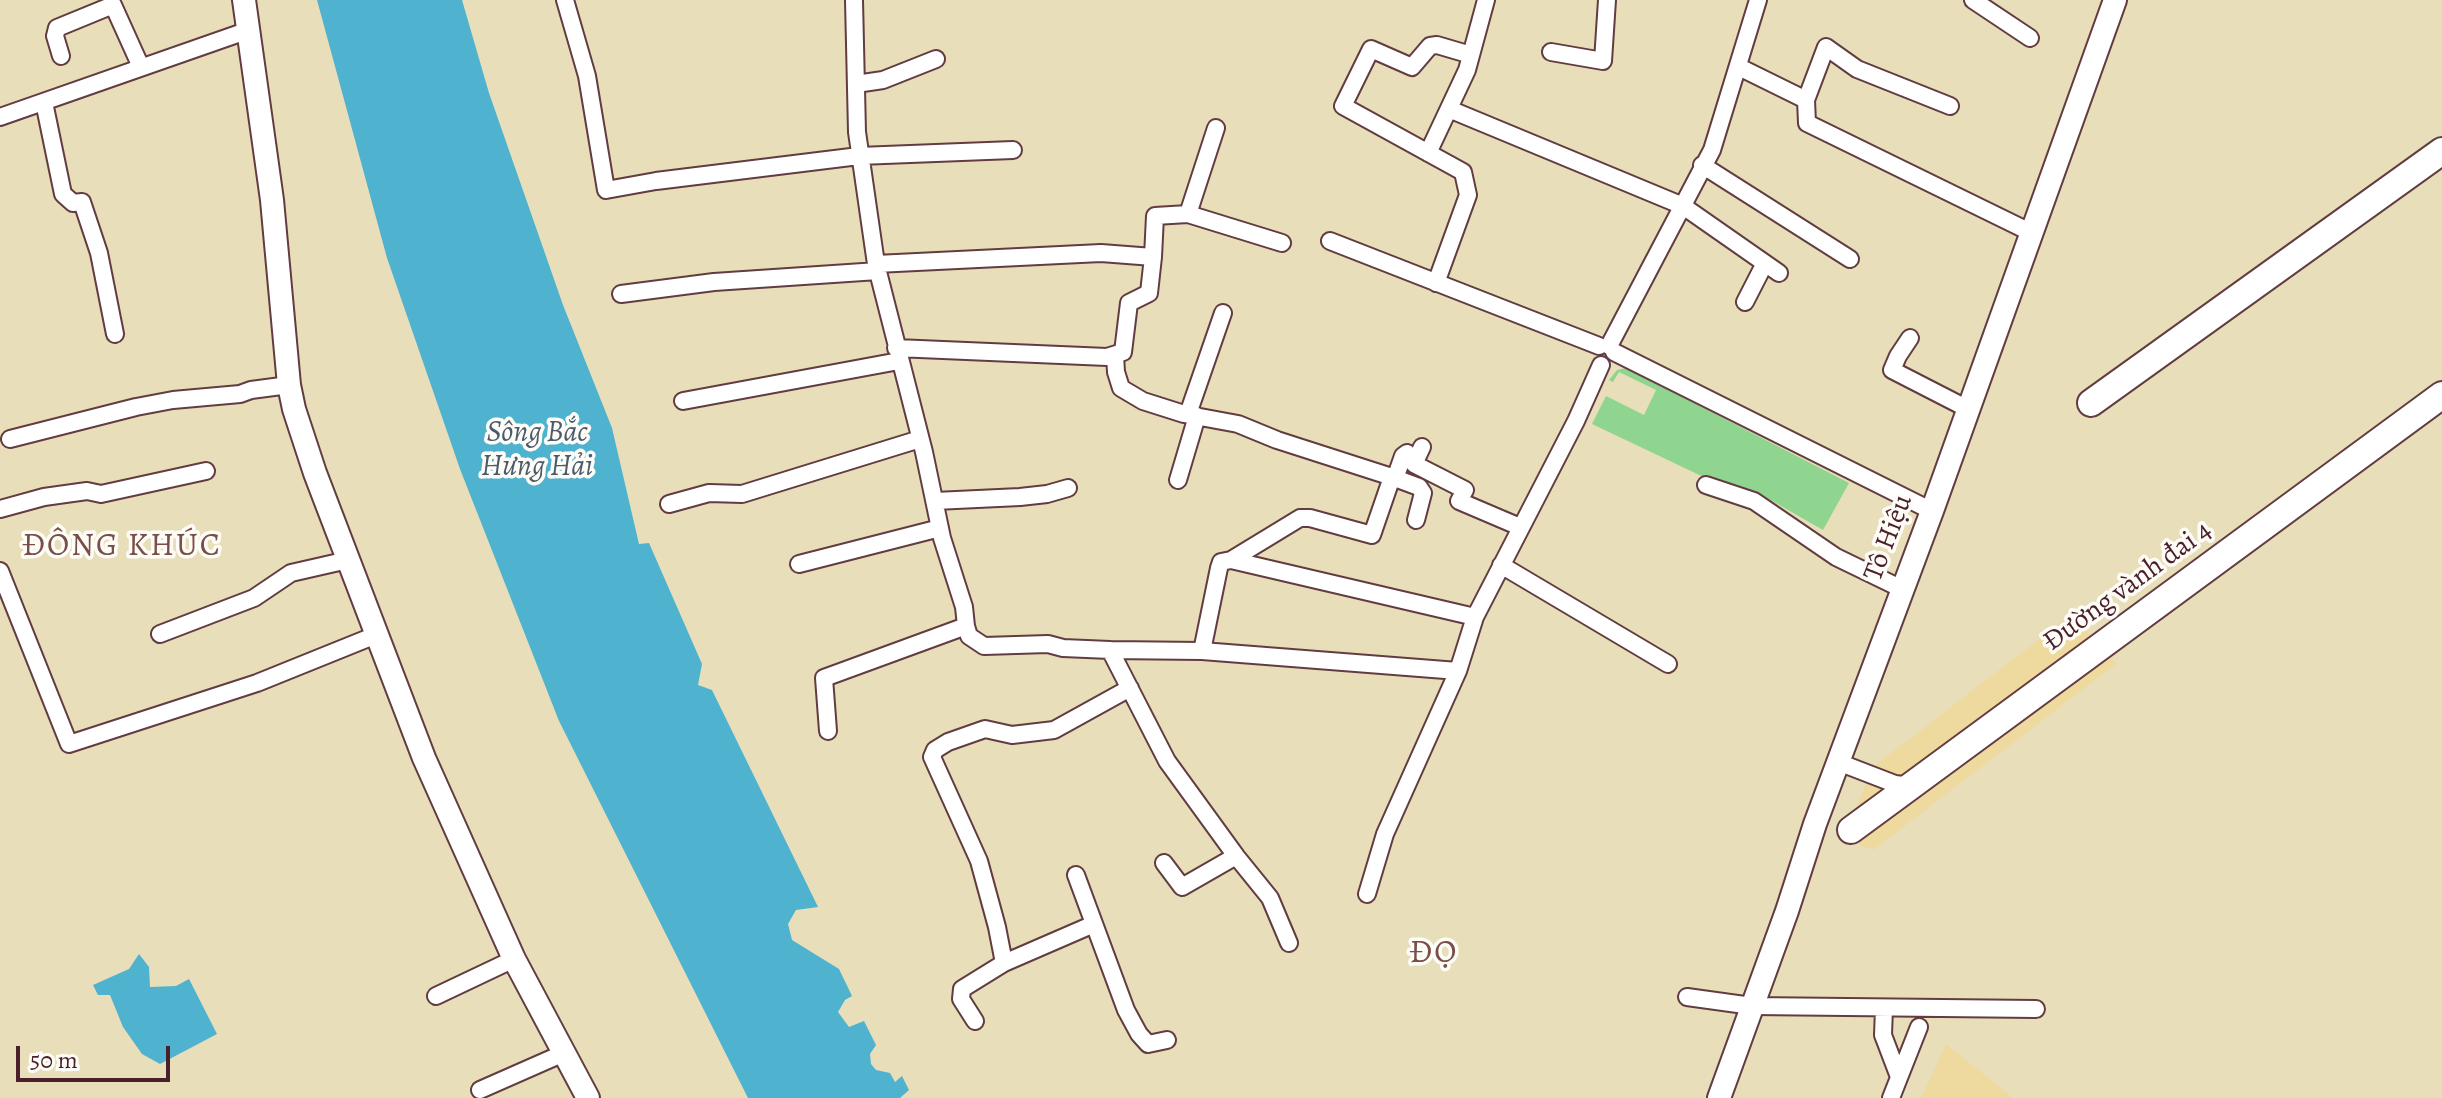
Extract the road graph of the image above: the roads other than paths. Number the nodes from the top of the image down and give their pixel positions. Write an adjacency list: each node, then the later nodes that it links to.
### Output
1 (244, 0): 9 (main road)
2 (565, 0): 27 (street)
3 (854, 0): 17 (street)
4 (1486, 0): 12 (street)
5 (1607, 0): 11 (street)
6 (1758, 0): 16 (street)
7 (1973, 0): 10 (street)
8 (2115, 0): 31 (main road, Tô Hiệu)
9 (249, 30): 15 (street); 48 (main road)
10 (2030, 38)
11 (1551, 52)
12 (1471, 55): 21 (street); 26 (street)
13 (61, 56): 15 (street)
14 (936, 59): 17 (street)
15 (141, 67): 19 (street)
16 (1739, 67): 18 (street); 28 (street)
17 (856, 84): 27 (street)
18 (1806, 100): 20 (street); 31 (street)
19 (44, 102): 22 (street); 43 (street)
20 (1950, 106)
21 (1449, 109): 26 (street); 29 (street)
22 (0, 117)
23 (1216, 128): 30 (street)
24 (1013, 150): 27 (street)
25 (2442, 151): 51 (main road)
26 (1428, 153): 39 (street)
27 (859, 156): 37 (street)
28 (1702, 165): 29 (street); 35 (street)
29 (1683, 206): 36 (street); 45 (street)
30 (1188, 214): 33 (street); 34 (street)
31 (2030, 232): 52 (main road, Tô Hiệu)
32 (1330, 241): 39 (street)
33 (1282, 243)
34 (1153, 257): 37 (street); 47 (street)
35 (1850, 259)
36 (1765, 263): 38 (street); 41 (street)
37 (877, 267): 40 (street); 46 (street)
38 (1779, 273)
39 (1436, 283): 45 (street)
40 (621, 294)
41 (1745, 302)
42 (1223, 313): 53 (street)
43 (115, 334)
44 (1910, 338): 52 (street)
45 (1607, 348): 64 (street); 66 (street)
46 (898, 354): 47 (street); 50 (street); 55 (street)
47 (1115, 355): 53 (street)
48 (289, 385): 54 (street); 68 (main road)
49 (2442, 395): 87 (main road, Đường vành đai 4)
50 (683, 401)
51 (2091, 403)
52 (1968, 409): 64 (main road, Tô Hiệu)
53 (1192, 415): 57 (street); 58 (street)
54 (10, 439)
55 (920, 439): 61 (street); 62 (street)
56 (206, 471): 63 (street)
57 (1392, 477): 65 (street); 66 (street); 69 (street)
58 (1178, 480)
59 (1706, 485): 73 (street)
60 (1068, 488): 61 (street)
61 (935, 501): 67 (street)
62 (669, 504)
63 (0, 509)
64 (1932, 511): 73 (main road, Tô Hiệu)
65 (1416, 520)
66 (1520, 527): 71 (street)
67 (940, 528): 70 (street); 75 (street)
68 (348, 560): 76 (street); 77 (main road)
69 (1231, 560): 74 (street); 80 (street)
70 (799, 564)
71 (1501, 565): 74 (street); 81 (street)
72 (0, 571): 77 (street)
73 (1902, 589): 86 (main road, Tô Hiệu)
74 (1475, 617): 78 (street)
75 (966, 626): 79 (street); 85 (street)
76 (160, 634)
77 (376, 635): 95 (main road)
78 (1463, 649): 82 (street); 83 (street)
79 (1110, 650): 80 (street); 84 (street)
80 (1202, 651): 82 (street)
81 (1668, 664)
82 (1434, 668): 83 (street)
83 (1458, 671): 92 (street)
84 (1130, 688): 89 (street); 96 (street)
85 (828, 731)
86 (1838, 762): 87 (street); 99 (main road, Tô Hiệu)
87 (1912, 786): 88 (main road, Đường vành đai 4)
88 (1851, 830)
89 (1236, 856): 90 (street); 94 (street)
90 (1164, 863)
91 (1076, 875): 93 (street)
92 (1367, 894)
93 (1094, 924): 96 (street); 104 (street)
94 (1289, 943)
95 (514, 959): 97 (street); 105 (main road)
96 (1004, 963): 102 (street)
97 (436, 996)
98 (1687, 997): 99 (street)
99 (1752, 1006): 100 (street); 109 (main road, Tô Hiệu)
100 (1884, 1008): 101 (street); 106 (street)
101 (2036, 1009)
102 (975, 1021)
103 (1919, 1027): 106 (street)
104 (1167, 1040)
105 (564, 1053): 107 (street); 108 (main road)
106 (1899, 1077): 110 (street)
107 (480, 1090)
108 (588, 1098)
109 (1719, 1098)
110 (1891, 1098)

